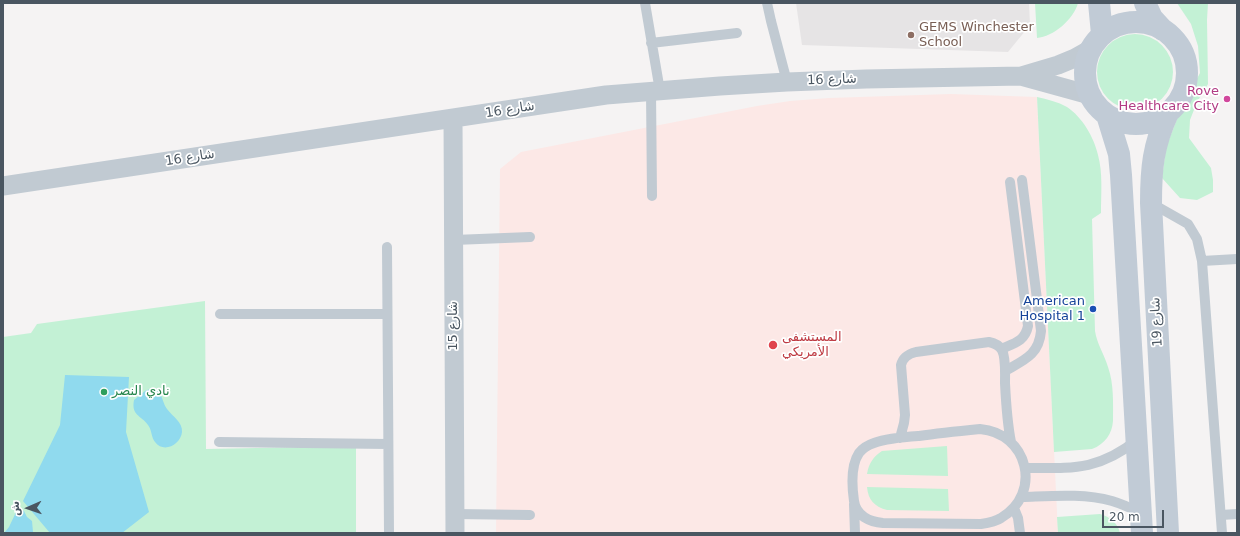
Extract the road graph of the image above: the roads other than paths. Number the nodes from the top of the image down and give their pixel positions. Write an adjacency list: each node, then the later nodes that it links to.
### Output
1 (645, 3): 8 (lane)
2 (767, 3): 10 (lane)
3 (1099, 3): 7 (main road)
4 (1145, 3): 5 (main road)
5 (1163, 30): 7 (main road); 13 (main road)
6 (738, 33): 8 (lane)
7 (1096, 41): 9 (street, شارع 16); 12 (main road)
8 (652, 43): 11 (lane)
9 (1021, 76): 10 (street, شارع 16); 12 (street, شارع 16)
10 (787, 82): 11 (street, شارع 16)
11 (655, 91): 15 (street, شارع 16); 19 (lane)
12 (1090, 95): 14 (main road)
13 (1168, 113): 14 (main road); 20 (main road, شارع 19)
14 (1107, 115): 31 (main road, شارع 19)
15 (453, 118): 18 (street, شارع 16); 22 (street, شارع 15)
16 (1022, 180): 29 (lane)
17 (1010, 182): 28 (lane)
18 (3, 186)
19 (652, 196)
20 (1151, 203): 25 (lane); 48 (main road, شارع 19)
21 (530, 237): 22 (lane)
22 (454, 240): 39 (street, شارع 15)
23 (387, 247): 27 (lane)
24 (1237, 259): 25 (lane)
25 (1202, 261): 42 (lane)
26 (220, 314): 27 (lane)
27 (387, 314): 34 (lane)
28 (1001, 349): 29 (lane); 30 (lane)
29 (1005, 370): 33 (lane)
30 (900, 438): 33 (lane); 37 (lane)
31 (1137, 440): 35 (lane); 43 (main road, شارع 19)
32 (219, 442): 34 (lane)
33 (1011, 442): 35 (lane)
34 (388, 444): 44 (lane)
35 (1026, 468): 36 (lane)
36 (1022, 497): 38 (lane); 43 (lane)
37 (854, 502): 38 (lane); 46 (lane)
38 (1014, 508): 47 (lane)
39 (454, 514): 41 (lane); 45 (street, شارع 15)
40 (1237, 514): 42 (lane)
41 (530, 515)
42 (1221, 515): 49 (lane)
43 (1142, 523)
44 (388, 533)
45 (455, 533)
46 (854, 533)
47 (1020, 533)
48 (1168, 533)
49 (1222, 533)

